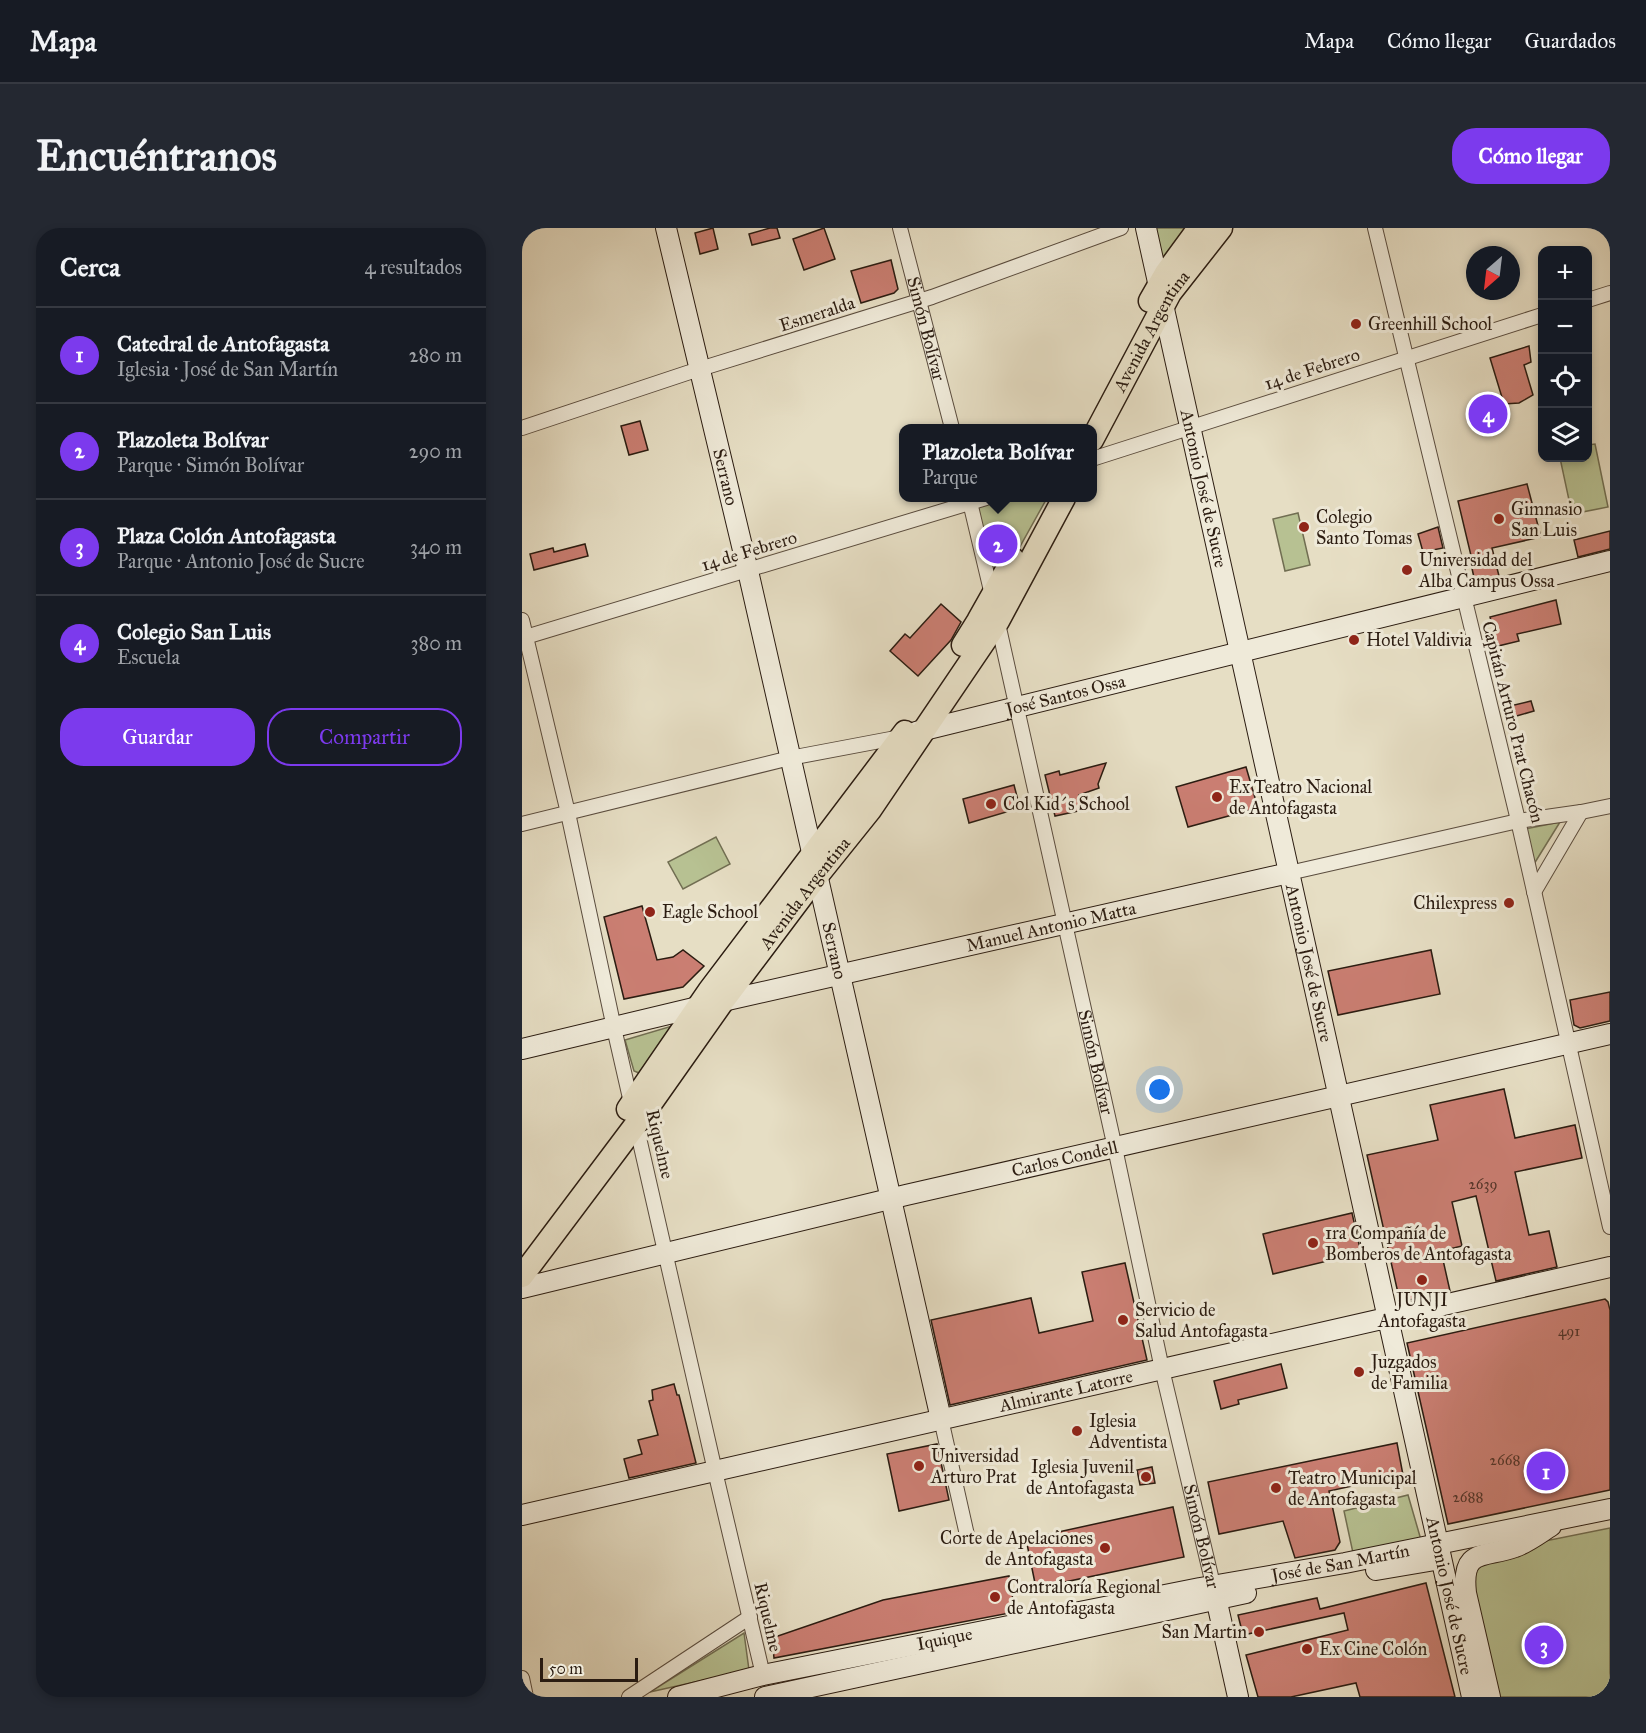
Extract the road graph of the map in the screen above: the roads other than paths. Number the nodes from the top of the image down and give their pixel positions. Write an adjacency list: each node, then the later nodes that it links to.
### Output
1 (666, 228): 14 (street, Serrano)
2 (900, 228): 11 (street, Simón Bolívar)
3 (1121, 228): 11 (street, Esmeralda)
4 (1146, 228): 9 (street, Antonio José de Sucre)
5 (1199, 228): 9 (main road, Avenida Argentina)
6 (1221, 228): 9 (main road, Avenida Argentina)
7 (1375, 228): 13 (street, Capitán Arturo Prat Chacón)
8 (1610, 293): 10 (street)
9 (1161, 296): 16 (main road, Avenida Argentina); 18 (street, Antonio José de Sucre); 19 (main road, Avenida Argentina)
10 (1592, 298)
11 (920, 300): 14 (street, Esmeralda); 15 (street, Simón Bolívar)
12 (1538, 316): 13 (street, 14 de Febrero)
13 (1406, 358): 18 (street, 14 de Febrero); 28 (street, Capitán Arturo Prat Chacón)
14 (699, 370): 17 (street, Esmeralda); 26 (street, Serrano)
15 (951, 424)
16 (1087, 424)
17 (522, 428)
18 (1190, 428): 20 (street, 14 de Febrero); 32 (street, Antonio José de Sucre)
19 (1097, 430)
20 (1097, 457)
21 (964, 502): 26 (street, 14 de Febrero)
22 (970, 502): 27 (street, Simón Bolívar)
23 (1045, 502): 27 (main road, Avenida Argentina)
24 (1062, 502): 30 (main road, Avenida Argentina)
25 (1610, 561): 28 (street, José Santos Ossa)
26 (748, 571): 31 (street, 14 de Febrero); 36 (street, Serrano)
27 (992, 597): 30 (street, Simón Bolívar); 35 (main road, Avenida Argentina)
28 (1464, 597): 32 (street, José Santos Ossa); 40 (street, Capitán Arturo Prat Chacón)
29 (522, 620): 31 (street, Riquelme)
30 (998, 621): 33 (street, Simón Bolívar); 34 (main road, Avenida Argentina)
31 (524, 638): 39 (street, Riquelme)
32 (1240, 652): 33 (street, José Santos Ossa); 43 (street, Antonio José de Sucre)
33 (1017, 706): 34 (street, José Santos Ossa); 45 (street, Simón Bolívar)
34 (924, 729): 35 (street, José Santos Ossa); 42 (main road, Avenida Argentina)
35 (901, 737): 36 (street, José Santos Ossa); 42 (main road, Avenida Argentina)
36 (790, 758): 39 (street, José Santos Ossa); 42 (street, Serrano)
37 (1610, 806): 38 (street, Manuel Antonio Matta)
38 (1581, 812): 40 (street, Manuel Antonio Matta); 44 (street)
39 (568, 813): 41 (street, José Santos Ossa); 49 (street, Riquelme)
40 (1518, 821): 43 (street, Manuel Antonio Matta); 44 (street, Capitán Arturo Prat Chacón)
41 (522, 824)
42 (814, 866): 46 (street, Serrano); 47 (main road, Avenida Argentina); 48 (main road, Avenida Argentina)
43 (1289, 873): 45 (street, Manuel Antonio Matta); 53 (street, Antonio José de Sucre)
44 (1534, 892): 51 (street, Capitán Arturo Prat Chacón)
45 (1064, 924): 46 (street, Manuel Antonio Matta); 55 (street, Simón Bolívar)
46 (839, 975): 47 (street, Manuel Antonio Matta); 56 (street, Serrano)
47 (723, 1001): 48 (street, Manuel Antonio Matta); 54 (main road, Avenida Argentina)
48 (697, 1007): 49 (street, Manuel Antonio Matta); 54 (main road, Avenida Argentina)
49 (614, 1028): 52 (street, Manuel Antonio Matta); 54 (street, Riquelme)
50 (1610, 1034): 51 (street, Carlos Condell)
51 (1569, 1044): 53 (street, Carlos Condell); 57 (street, Capitán Arturo Prat Chacón)
52 (522, 1049)
53 (1338, 1096): 55 (street, Carlos Condell); 63 (street, Antonio José de Sucre)
54 (634, 1113): 58 (main road, Avenida Argentina); 59 (street, Riquelme); 61 (main road, Avenida Argentina)
55 (1115, 1148): 56 (street, Carlos Condell); 64 (street, Simón Bolívar)
56 (890, 1199): 59 (street, Carlos Condell); 65 (street, Serrano)
57 (1610, 1227)
58 (522, 1252)
59 (667, 1253): 62 (street, Carlos Condell); 66 (street, Riquelme)
60 (1610, 1267): 63 (street, Almirante Latorre)
61 (522, 1276)
62 (522, 1288)
63 (1388, 1318): 64 (street, Almirante Latorre); 71 (street, Antonio José de Sucre)
64 (1162, 1369): 65 (street, Almirante Latorre); 72 (street, Simón Bolívar)
65 (941, 1419): 66 (street, Almirante Latorre); 70 (street, Serrano)
66 (715, 1471): 68 (street, Almirante Latorre); 73 (street, Riquelme)
67 (1610, 1509): 69 (street, José de San Martín)
68 (522, 1515)
69 (1564, 1518): 71 (street, José de San Martín); 82 (street)
70 (967, 1535)
71 (1439, 1551): 72 (street, José de San Martín); 81 (street, Antonio José de Sucre)
72 (1215, 1592): 74 (street, Iquique); 79 (street, Iquique); 80 (street, Simón Bolívar)
73 (750, 1617): 74 (street, Riquelme); 77 (street)
74 (764, 1675): 78 (street, Iquique)
75 (522, 1678): 76 (street)
76 (526, 1697)
77 (629, 1697)
78 (678, 1697)
79 (765, 1697)
80 (1238, 1697)
81 (1472, 1697)
82 (1490, 1697)

